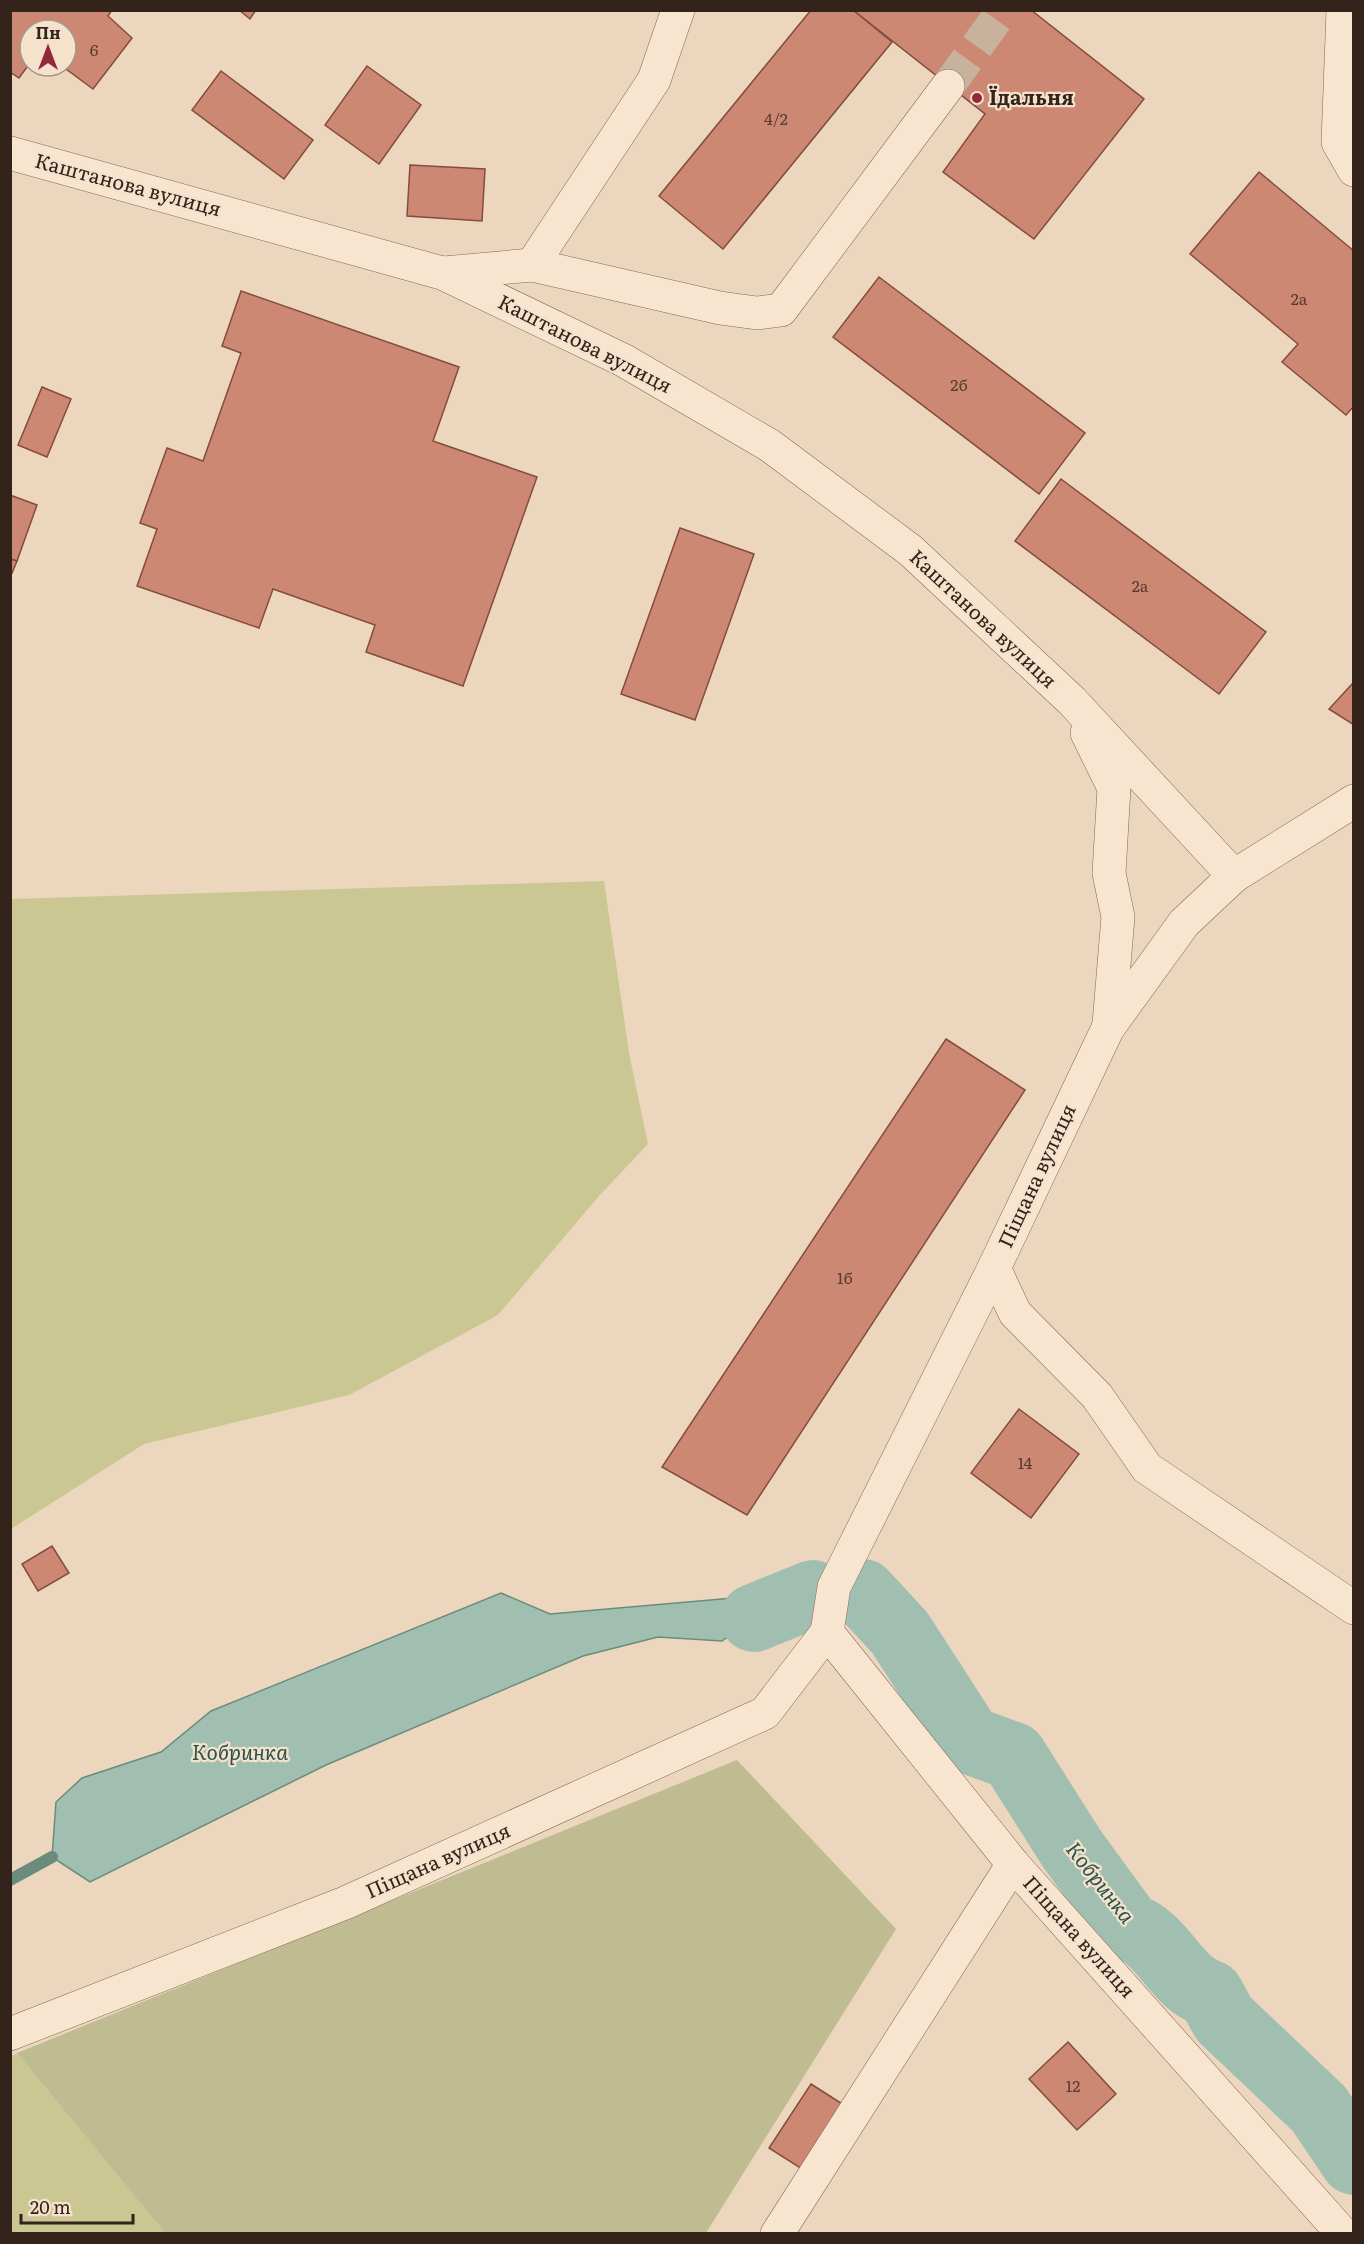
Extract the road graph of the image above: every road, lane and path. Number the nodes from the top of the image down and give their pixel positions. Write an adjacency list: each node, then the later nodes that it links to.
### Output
1 (678, 10): 6 (street)
2 (1343, 10): 5 (street)
3 (948, 86): 6 (street)
4 (10, 153): 7 (street, Каштанова вулиця)
5 (1353, 171)
6 (532, 265): 7 (street)
7 (442, 273): 8 (street, Каштанова вулиця)
8 (1072, 701): 10 (street, Каштанова вулиця); 11 (street, Каштанова вулиця)
9 (1353, 801): 10 (street, Піщана вулиця)
10 (1234, 876): 11 (street, Піщана вулиця)
11 (1108, 1028): 12 (street, Піщана вулиця)
12 (994, 1269): 13 (street); 14 (street, Піщана вулиця)
13 (1353, 1608)
14 (827, 1632): 15 (street, Піщана вулиця); 16 (street, Піщана вулиця)
15 (1013, 1864): 17 (street); 18 (street, Піщана вулиця)
16 (10, 2034)
17 (777, 2234)
18 (1343, 2234)

